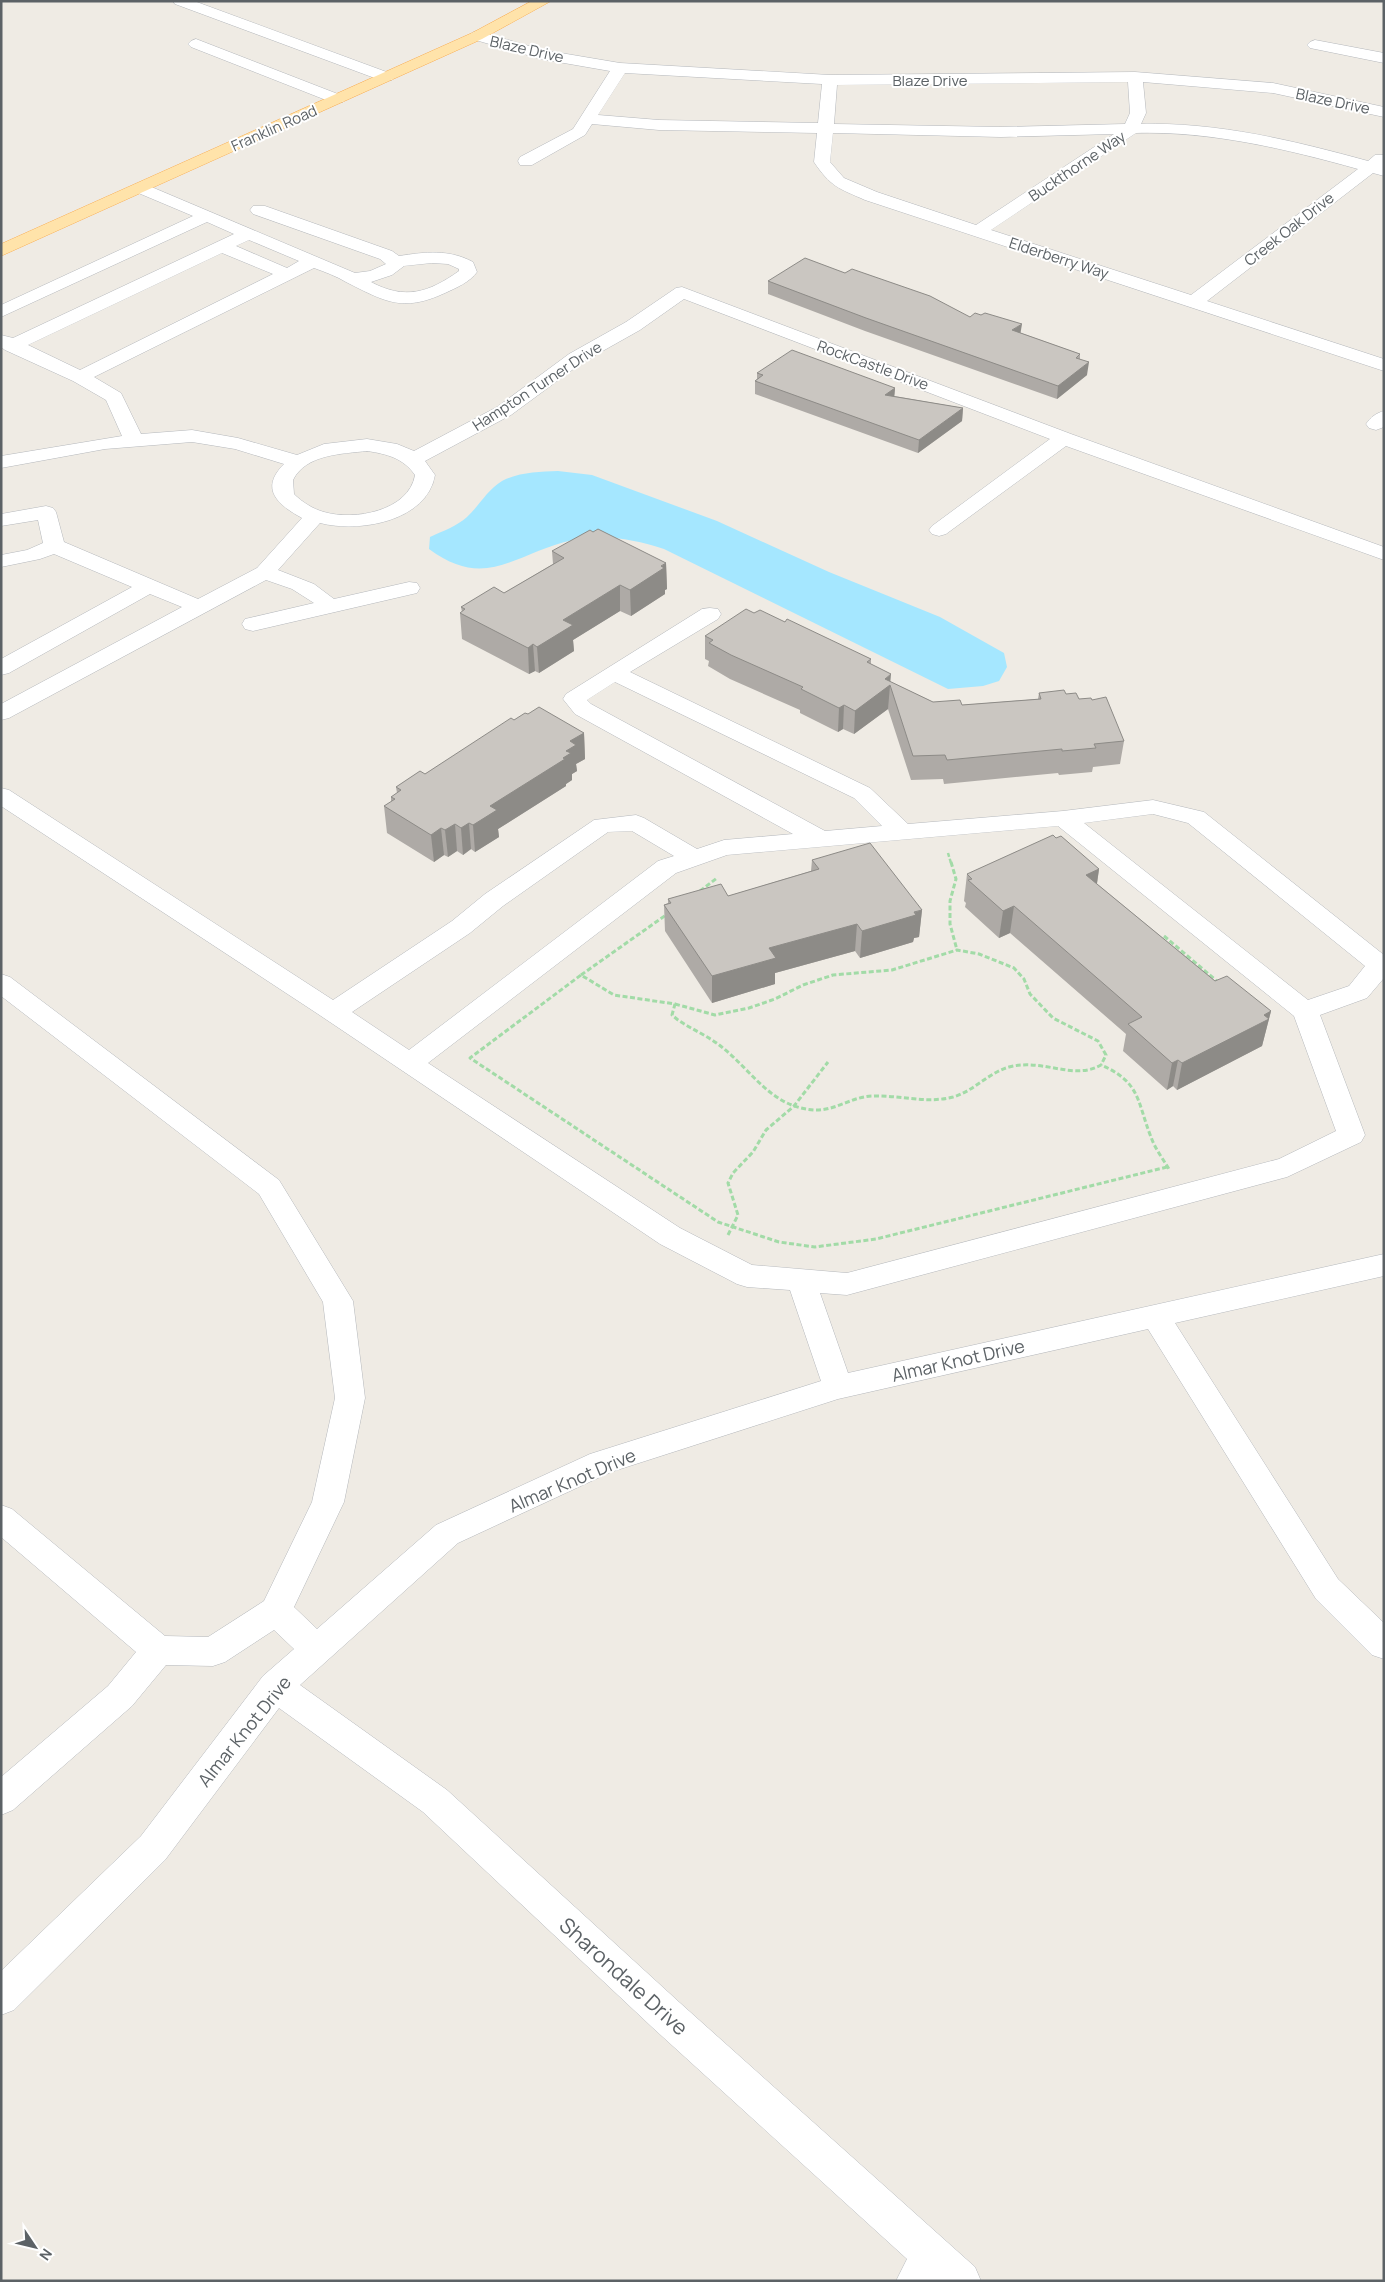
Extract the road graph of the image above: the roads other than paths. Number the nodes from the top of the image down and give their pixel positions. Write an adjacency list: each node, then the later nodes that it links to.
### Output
1 (180, 1): 8 (street)
2 (544, 1): 3 (main road, Franklin Road)
3 (477, 36): 7 (street, Blaze Drive); 8 (main road, Franklin Road)
4 (196, 44): 11 (street)
5 (1315, 45): 6 (street)
6 (1384, 58)
7 (620, 68): 10 (street, Blaze Drive); 13 (street)
8 (386, 77): 11 (main road, Franklin Road)
9 (1135, 78): 10 (street, Blaze Drive); 12 (street, Blaze Drive); 14 (street, Buckthorne Way)
10 (830, 80): 15 (street, Elderberry Way)
11 (337, 99): 18 (main road, Franklin Road)
12 (1384, 112)
13 (588, 119): 15 (street); 16 (street)
14 (1131, 128): 15 (street); 17 (street); 21 (street, Buckthorne Way)
15 (825, 129): 21 (street, Elderberry Way)
16 (526, 162)
17 (1379, 164): 30 (street, Creek Oak Drive)
18 (142, 188): 20 (street); 24 (main road, Franklin Road)
19 (259, 210): 26 (street)
20 (206, 216): 22 (street); 31 (street)
21 (978, 231): 30 (street, Elderberry Way)
22 (247, 234): 23 (street); 25 (street)
23 (222, 246): 27 (street); 32 (street)
24 (1, 251)
25 (312, 262): 27 (street); 28 (street)
26 (396, 262): 28 (street); 28 (street)
27 (287, 274): 34 (street)
28 (353, 278)
29 (682, 292): 35 (street, RockCastle Drive); 37 (street, Hampton Turner Drive)
30 (1194, 302): 33 (street, Elderberry Way)
31 (1, 312)
32 (7, 342): 34 (street)
33 (1384, 365)
34 (80, 377): 36 (street)
35 (1064, 438): 42 (street); 44 (street, RockCastle Drive)
36 (134, 441): 38 (street); 39 (street)
37 (414, 459): 39 (street); 40 (street)
38 (1, 462)
39 (298, 462): 40 (street)
40 (315, 516): 46 (street)
41 (1, 520): 43 (street)
42 (939, 530)
43 (54, 546): 45 (street); 47 (street)
44 (1384, 554)
45 (1, 561)
46 (264, 572): 49 (street); 50 (street)
47 (149, 586): 50 (street); 53 (street)
48 (409, 588): 49 (street)
49 (328, 606): 52 (street)
50 (199, 607): 55 (street)
51 (710, 614): 54 (street)
52 (253, 624)
53 (1, 668): 55 (street)
54 (614, 673): 59 (street); 60 (street)
55 (38, 692): 56 (street)
56 (1, 713)
57 (1, 795): 64 (street)
58 (1063, 818): 59 (street); 63 (street); 63 (street)
59 (903, 833): 60 (street)
60 (822, 840): 61 (street)
61 (696, 858): 64 (street); 65 (street)
62 (1, 983): 71 (street)
63 (1305, 1011): 67 (street)
64 (334, 1012): 65 (street)
65 (410, 1063): 67 (street)
66 (1384, 1265): 68 (street, Almar Knot Drive)
67 (801, 1280): 69 (street)
68 (1155, 1316): 69 (street, Almar Knot Drive); 72 (street)
69 (838, 1387): 74 (street, Almar Knot Drive)
70 (1, 1518): 73 (street)
71 (276, 1611): 73 (street); 74 (street)
72 (1384, 1645)
73 (158, 1650): 76 (street)
74 (316, 1650): 75 (street, Almar Knot Drive)
75 (275, 1686): 77 (street, Almar Knot Drive); 78 (street, Sharondale Drive)
76 (1, 1799)
77 (1, 1997)
78 (937, 2273)

